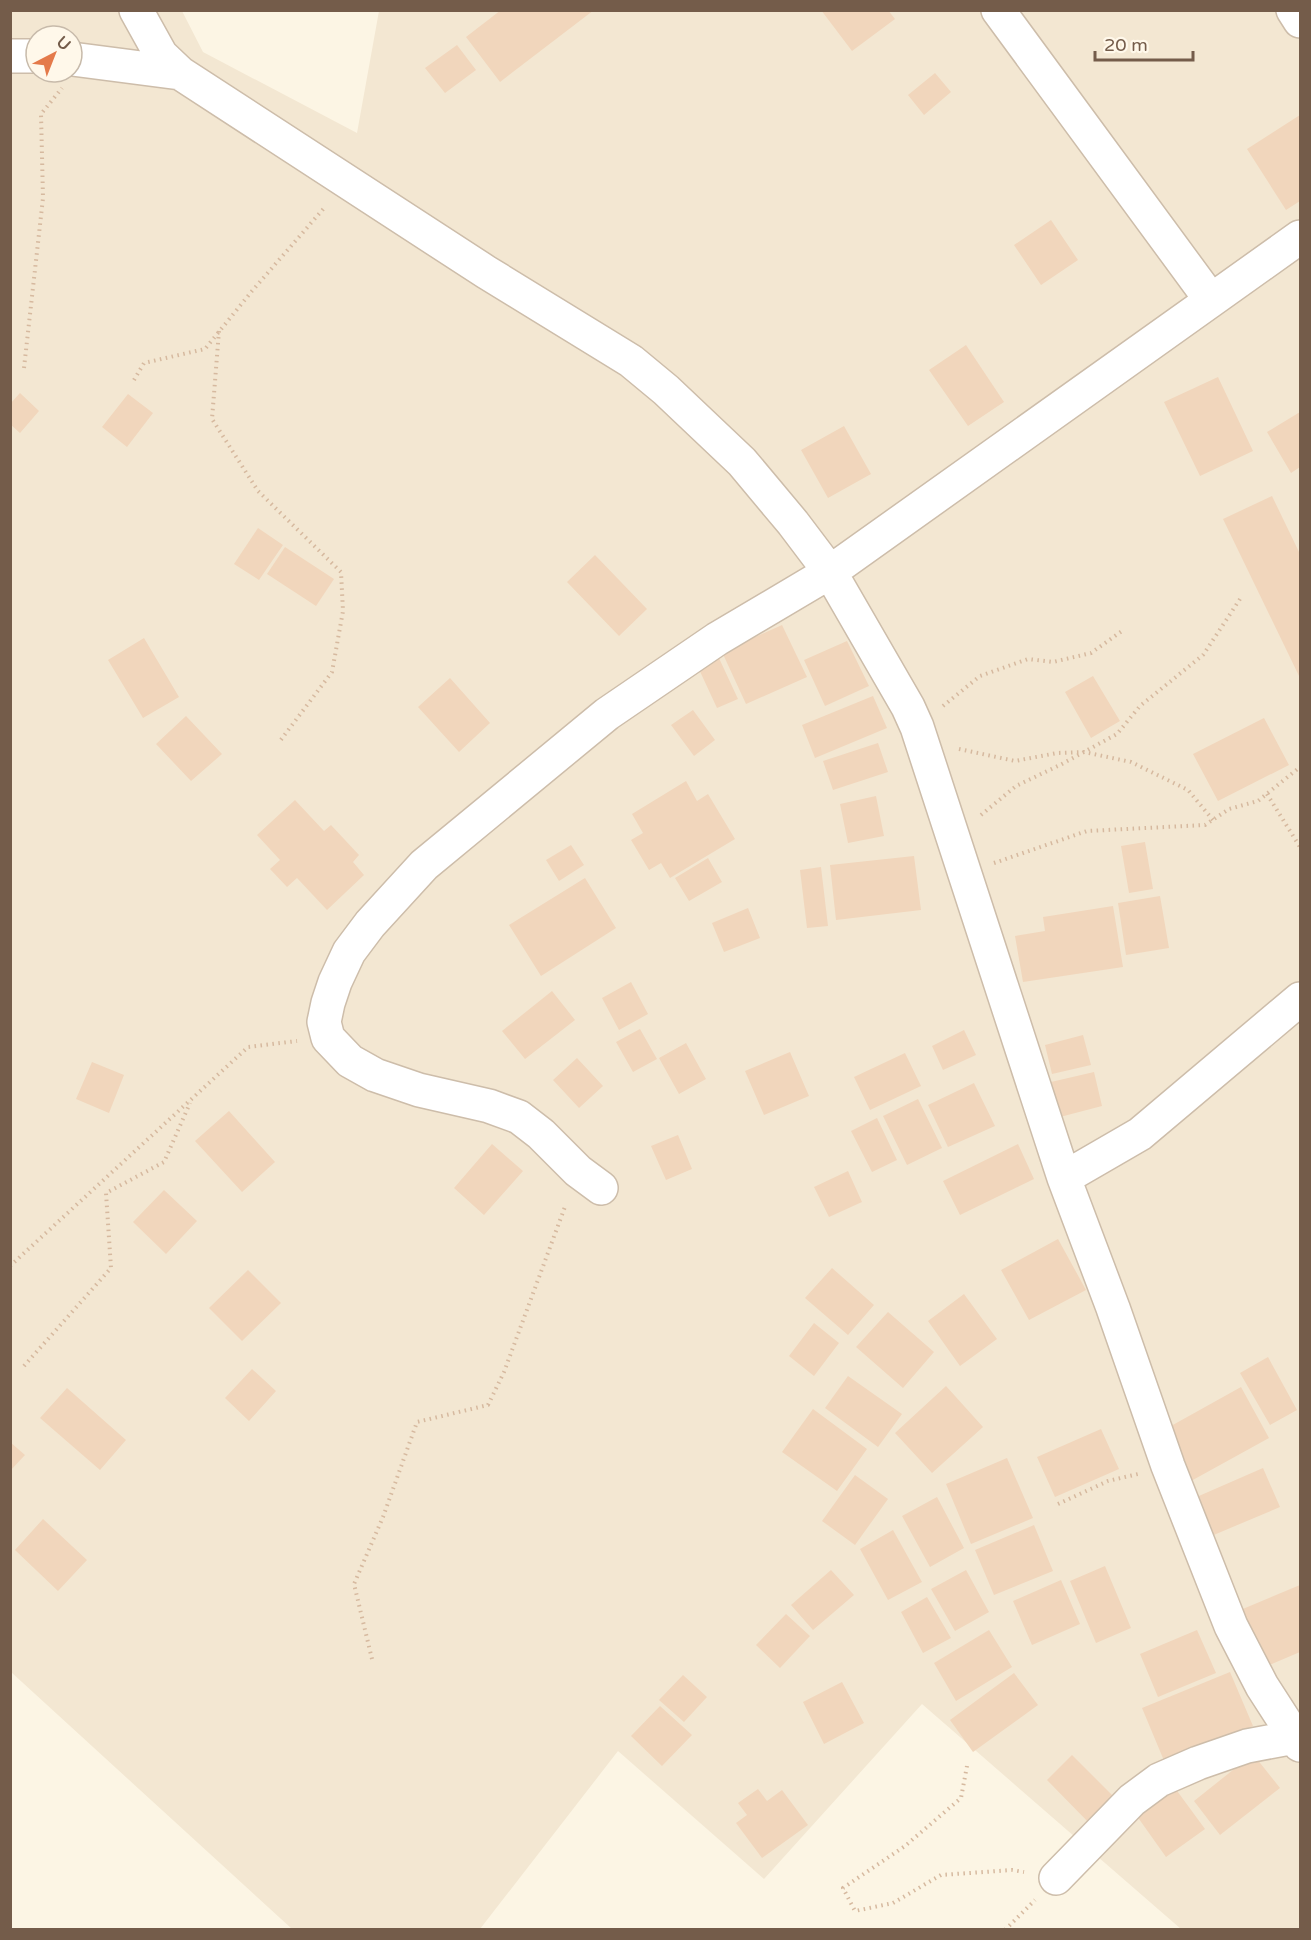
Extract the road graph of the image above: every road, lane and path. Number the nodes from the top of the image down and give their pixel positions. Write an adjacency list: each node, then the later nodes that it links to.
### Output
1 (136, 10): 6 (street)
2 (998, 10): 10 (street)
3 (1293, 10): 4 (street)
4 (1300, 21)
5 (84, 60): 6 (street)
6 (180, 73): 8 (street)
7 (62, 84): 12 (path)
8 (347, 182): 11 (path); 14 (street)
9 (1296, 251): 10 (street)
10 (1211, 300): 14 (street)
11 (219, 331): 13 (path); 18 (path)
12 (24, 368)
13 (134, 380)
14 (830, 572): 17 (street); 27 (street)
15 (1242, 596): 19 (path)
16 (1122, 631): 17 (path)
17 (920, 734): 19 (path); 23 (street)
18 (280, 741)
19 (1084, 752): 22 (path); 23 (path)
20 (1300, 767): 21 (path)
21 (1267, 794): 22 (path); 24 (path)
22 (1213, 820): 25 (path)
23 (953, 838): 25 (street)
24 (1300, 847)
25 (964, 873): 29 (street)
26 (1300, 999): 29 (street)
27 (328, 1038): 28 (path); 30 (street)
28 (192, 1100): 31 (path); 32 (path)
29 (1064, 1178): 33 (street)
30 (590, 1179): 35 (path)
31 (10, 1266)
32 (24, 1366)
33 (1168, 1466): 34 (path); 36 (street)
34 (1058, 1504)
35 (372, 1659)
36 (1298, 1741): 38 (street)
37 (967, 1766): 38 (path)
38 (1056, 1878): 39 (path)
39 (1005, 1929)

